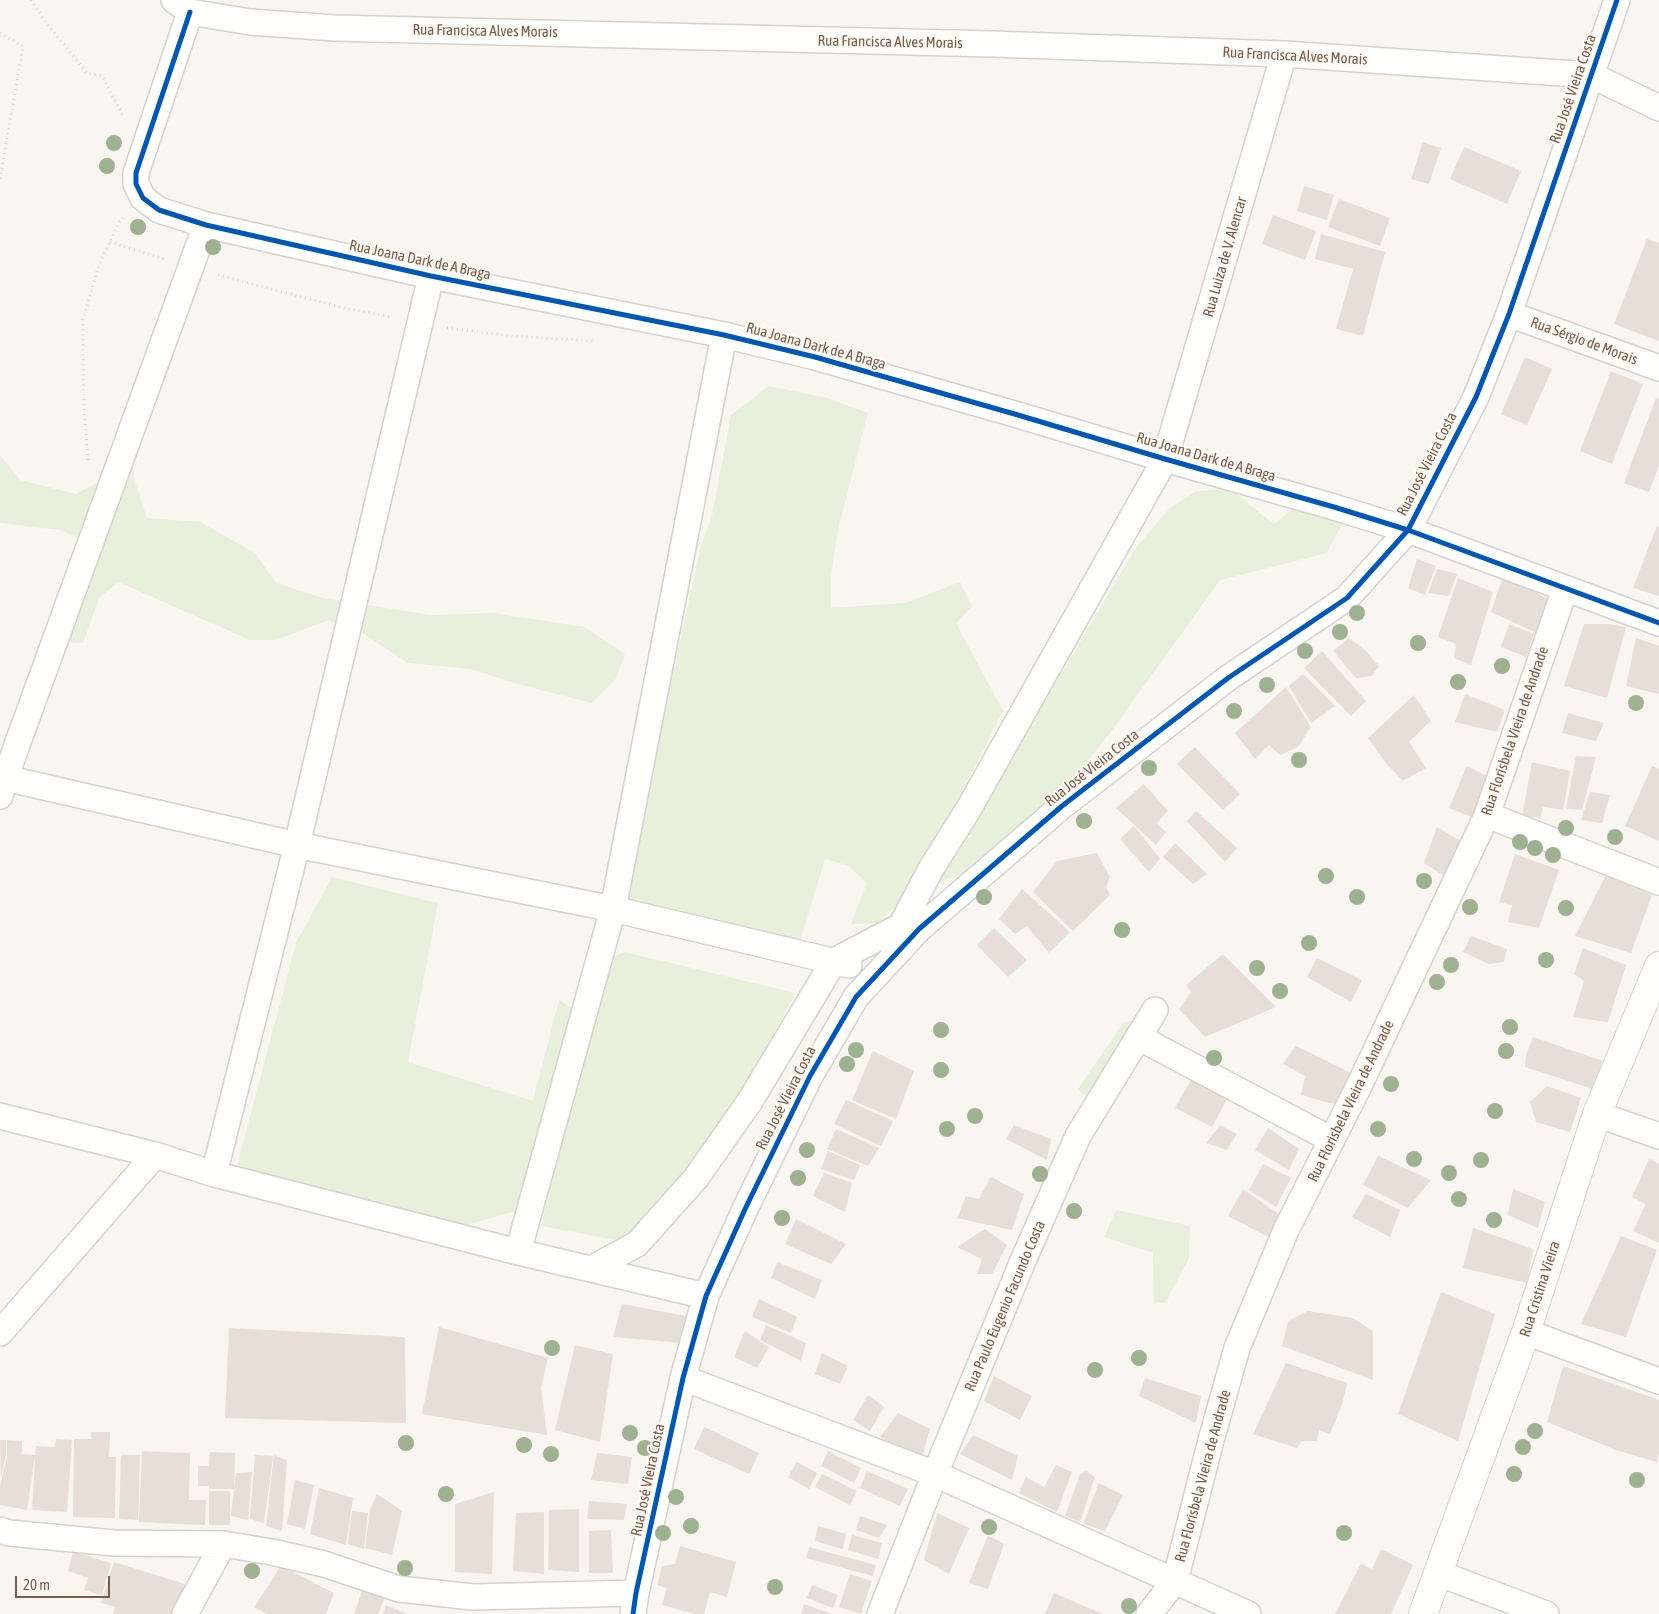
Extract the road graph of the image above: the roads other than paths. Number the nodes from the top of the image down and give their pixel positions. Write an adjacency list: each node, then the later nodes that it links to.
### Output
1 (1617, 0): 4 (street, Rua José Vieira Costa)
2 (182, 6): 3 (street, Rua Francisca Alves Morais); 6 (street, Rua Joana Dark de A Braga)
3 (1284, 54): 4 (street, Rua Francisca Alves Morais); 11 (street, Rua Luiza de V. Alencar)
4 (1591, 76): 5 (street); 8 (street, Rua José Vieira Costa)
5 (1659, 108)
6 (206, 225): 7 (street, Rua Joana Dark de A Braga); 15 (street)
7 (431, 276): 9 (street, Rua Joana Dark de A Braga); 17 (street)
8 (1509, 314): 10 (street, Rua Sérgio de Morais); 12 (street, Rua José Vieira Costa)
9 (724, 335): 11 (street, Rua Joana Dark de A Braga); 19 (street)
10 (1659, 368)
11 (1165, 459): 12 (street, Rua Joana Dark de A Braga); 20 (street, Rua Luiza de V. Alencar)
12 (1408, 530): 13 (street, Rua Joana Dark de A Braga); 22 (street, Rua José Vieira Costa)
13 (1565, 590): 14 (street, Rua Joana Dark de A Braga); 16 (street, Rua Florisbela Vieira de Andrade)
14 (1659, 623)
15 (2, 784): 17 (street)
16 (1487, 815): 18 (street); 28 (street, Rua Florisbela Vieira de Andrade)
17 (297, 845): 19 (street); 30 (street)
18 (1659, 882)
19 (612, 909): 20 (street); 31 (street)
20 (834, 961): 22 (street); 32 (street)
21 (1659, 966): 25 (street, Rua Cristina Vieira)
22 (879, 972): 33 (street, Rua José Vieira Costa)
23 (1155, 1010): 24 (street, Rua Paulo Eugenio Facundo Costa)
24 (1138, 1037): 28 (street); 38 (street, Rua Paulo Eugenio Facundo Costa)
25 (1597, 1114): 27 (street); 34 (street, Rua Cristina Vieira)
26 (0, 1116): 29 (street)
27 (1659, 1136)
28 (1332, 1140): 42 (street, Rua Florisbela Vieira de Andrade)
29 (155, 1155): 30 (street); 35 (street)
30 (214, 1174): 31 (street)
31 (518, 1252): 32 (street)
32 (591, 1269): 33 (street)
33 (706, 1296): 36 (street, Rua José Vieira Costa)
34 (1526, 1332): 37 (street); 41 (street, Rua Cristina Vieira)
35 (0, 1333)
36 (683, 1378): 38 (street); 43 (street, Rua José Vieira Costa)
37 (1659, 1381)
38 (935, 1474): 42 (street); 45 (street, Rua Paulo Eugenio Facundo Costa)
39 (0, 1530): 40 (street)
40 (223, 1544): 43 (street); 44 (street)
41 (1438, 1573): 48 (street, Rua Cristina Vieira); 49 (street)
42 (1175, 1581): 46 (street, Rua Florisbela Vieira de Andrade); 47 (street)
43 (634, 1604)
44 (185, 1614)
45 (880, 1614)
46 (1149, 1614)
47 (1248, 1614)
48 (1423, 1614)
49 (1546, 1614)

